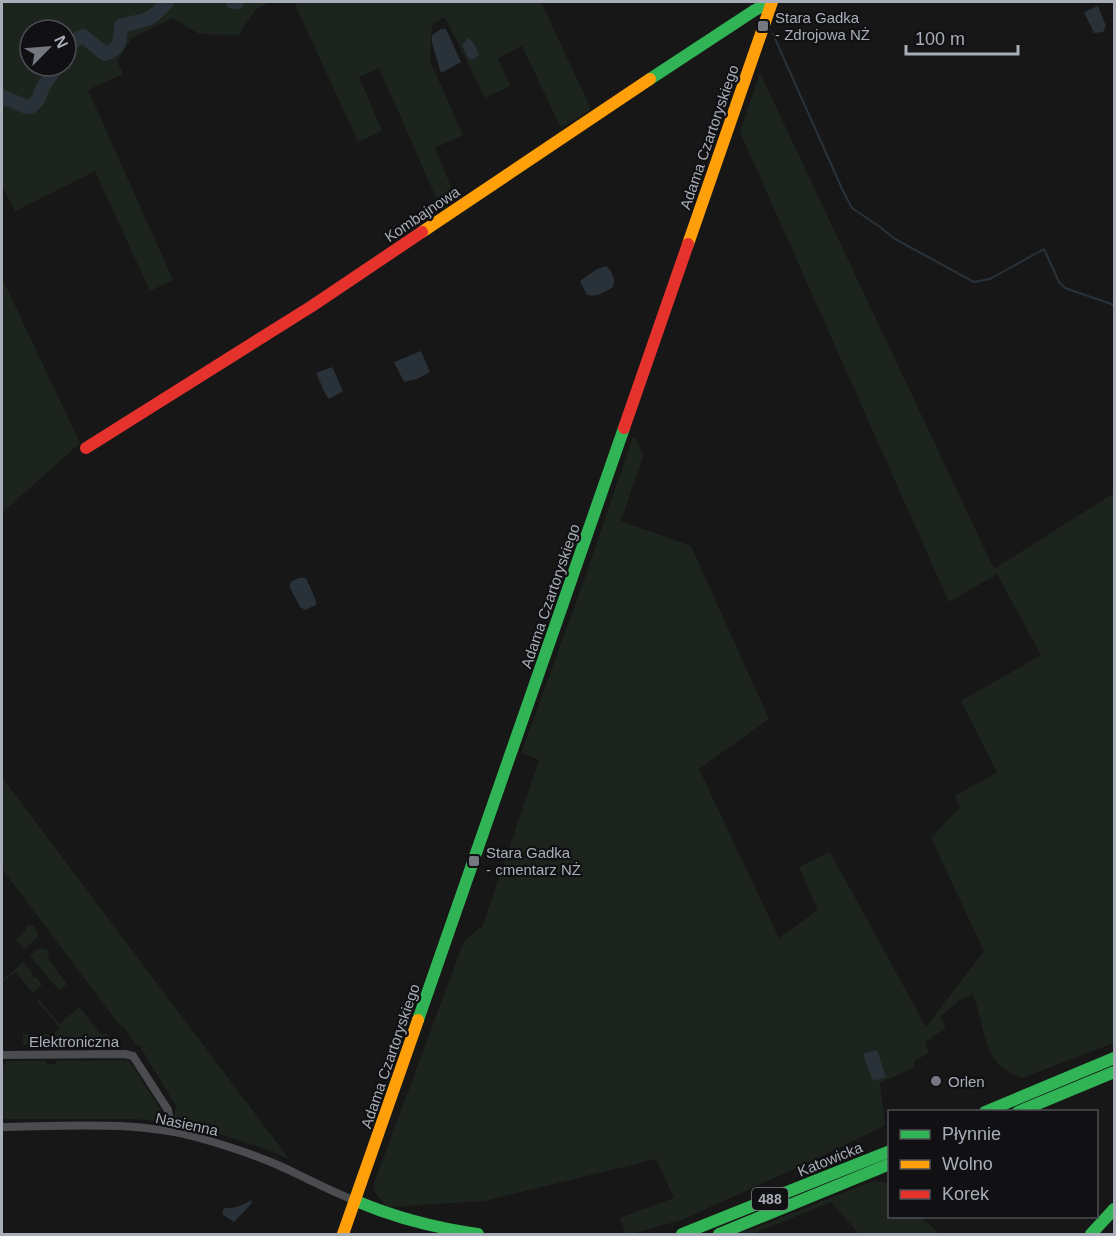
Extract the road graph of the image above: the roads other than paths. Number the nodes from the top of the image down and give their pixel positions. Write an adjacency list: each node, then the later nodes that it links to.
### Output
1 (771, 2): 2 (street, Kombajnowa); 12 (street, Adama Czartoryskiego)
2 (86, 447)
3 (2, 1055): 9 (street, Elektroniczna)
4 (1114, 1059): 6 (street)
5 (1114, 1072): 7 (street)
6 (990, 1110)
7 (1023, 1110)
8 (2, 1127): 9 (street, Nasienna)
9 (166, 1131): 12 (street, Nasienna)
10 (888, 1152): 16 (street, Katowicka / 488)
11 (888, 1165): 17 (street, Katowicka / 488)
12 (356, 1201): 14 (street, Adama Czartoryskiego); 15 (street)
13 (1114, 1209): 18 (street)
14 (344, 1234)
15 (478, 1234)
16 (682, 1234)
17 (719, 1234)
18 (1091, 1234)

